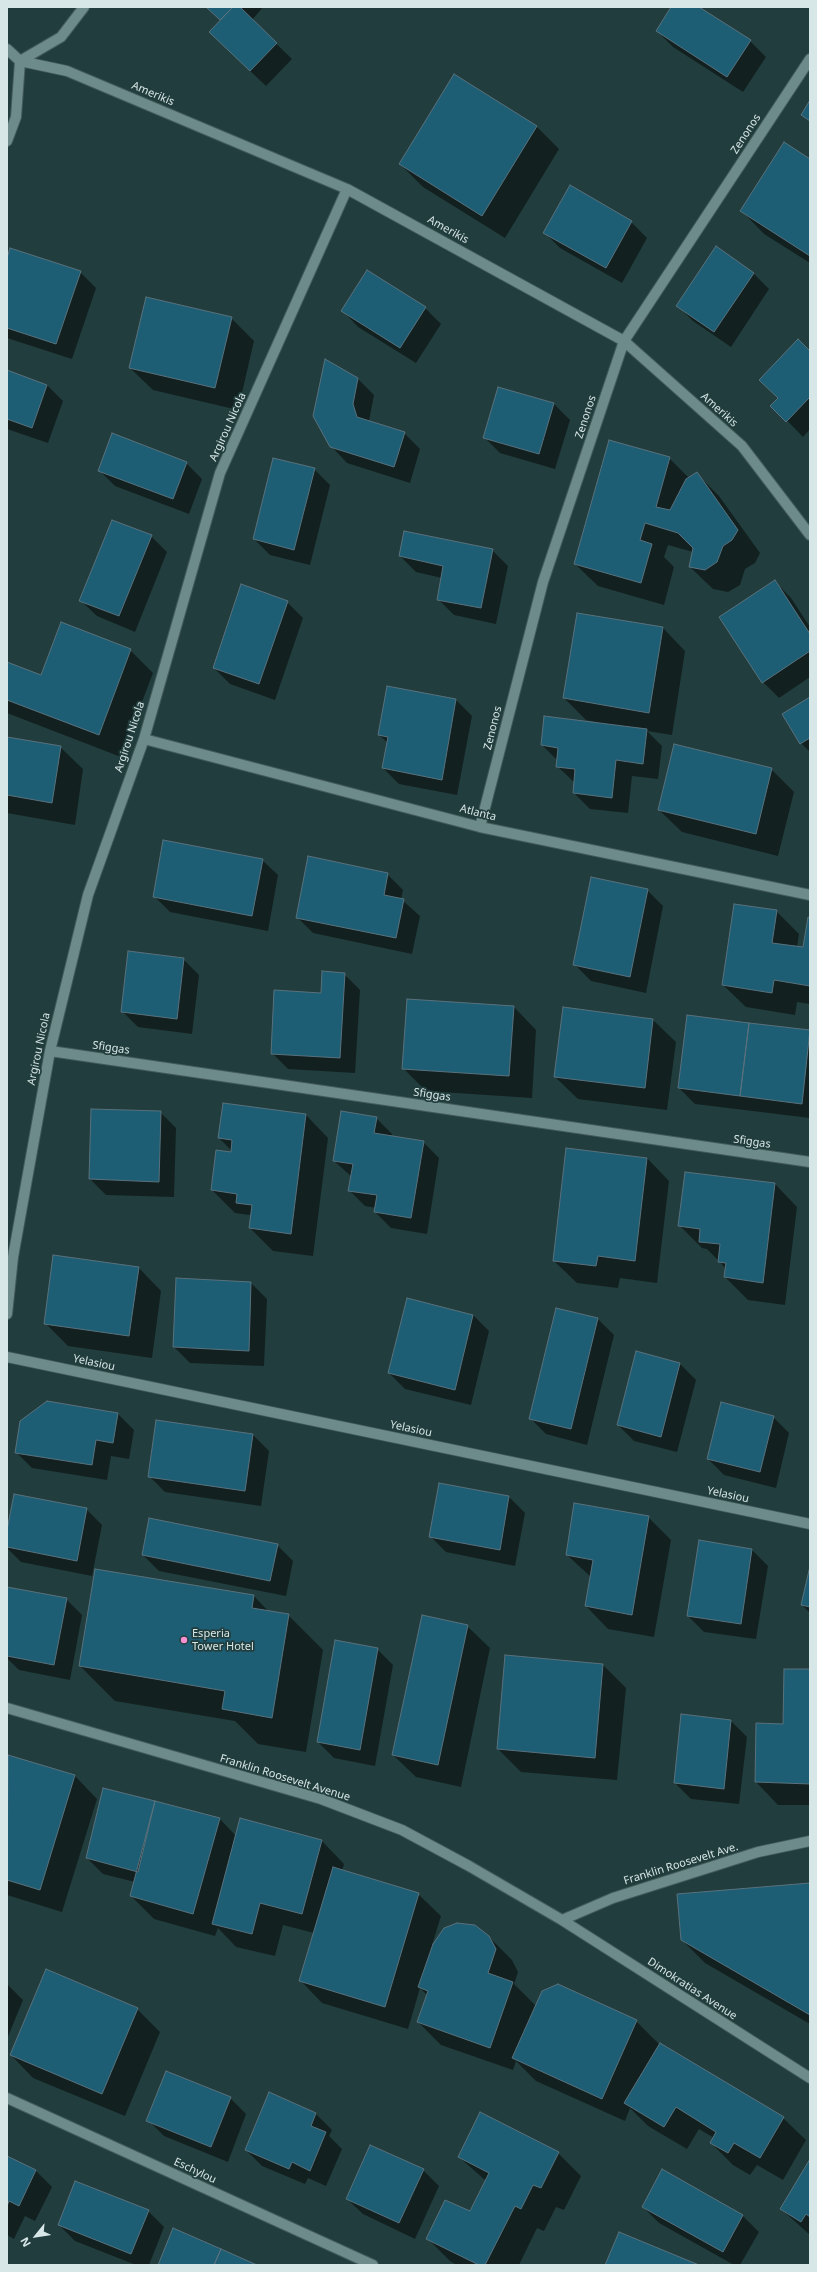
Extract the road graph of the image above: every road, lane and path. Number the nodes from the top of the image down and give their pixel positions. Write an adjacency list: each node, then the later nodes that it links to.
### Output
1 (84, 7): 4 (street)
2 (7, 49): 4 (street)
3 (810, 59): 7 (street, Zenonos)
4 (20, 61): 5 (street); 6 (street, Amerikis)
5 (7, 141)
6 (348, 189): 7 (street, Amerikis); 9 (street, Argirou Nicola)
7 (624, 341): 8 (street, Amerikis); 10 (street, Zenonos)
8 (810, 535)
9 (144, 739): 10 (street, Atlanta); 12 (street, Argirou Nicola)
10 (480, 827): 11 (street, Atlanta)
11 (810, 895)
12 (50, 1051): 13 (street, Sfiggas); 14 (street, Argirou Nicola)
13 (810, 1162)
14 (10, 1256): 15 (street, Argirou Nicola)
15 (7, 1314)
16 (7, 1357): 17 (street, Yelasiou)
17 (810, 1524)
18 (7, 1708): 20 (street, Franklin Roosevelt Avenue)
19 (810, 1841): 20 (street, Franklin Roosevelt Ave.)
20 (562, 1920): 21 (street, Dimokratias Avenue)
21 (810, 2078)
22 (7, 2098): 23 (street, Eschylou)
23 (373, 2265)

